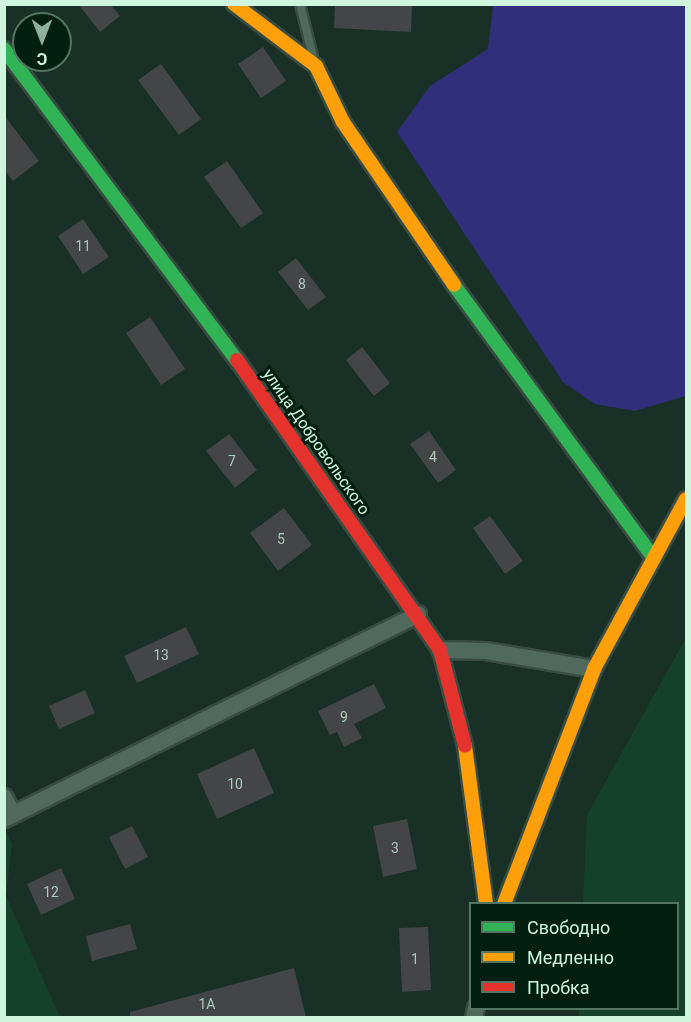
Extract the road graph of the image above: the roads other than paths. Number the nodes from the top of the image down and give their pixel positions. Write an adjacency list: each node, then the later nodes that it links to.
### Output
1 (234, 4): 4 (street)
2 (300, 4): 4 (lane)
3 (4, 49): 7 (street, улица Добровольского)
4 (316, 66): 6 (street)
5 (687, 499): 6 (street)
6 (652, 556): 9 (street)
7 (418, 614): 8 (street, улица Добровольского); 11 (street)
8 (440, 650): 9 (street); 12 (street, улица Добровольского)
9 (594, 669): 13 (street)
10 (4, 797): 11 (street)
11 (9, 816)
12 (486, 902)
13 (504, 902)

